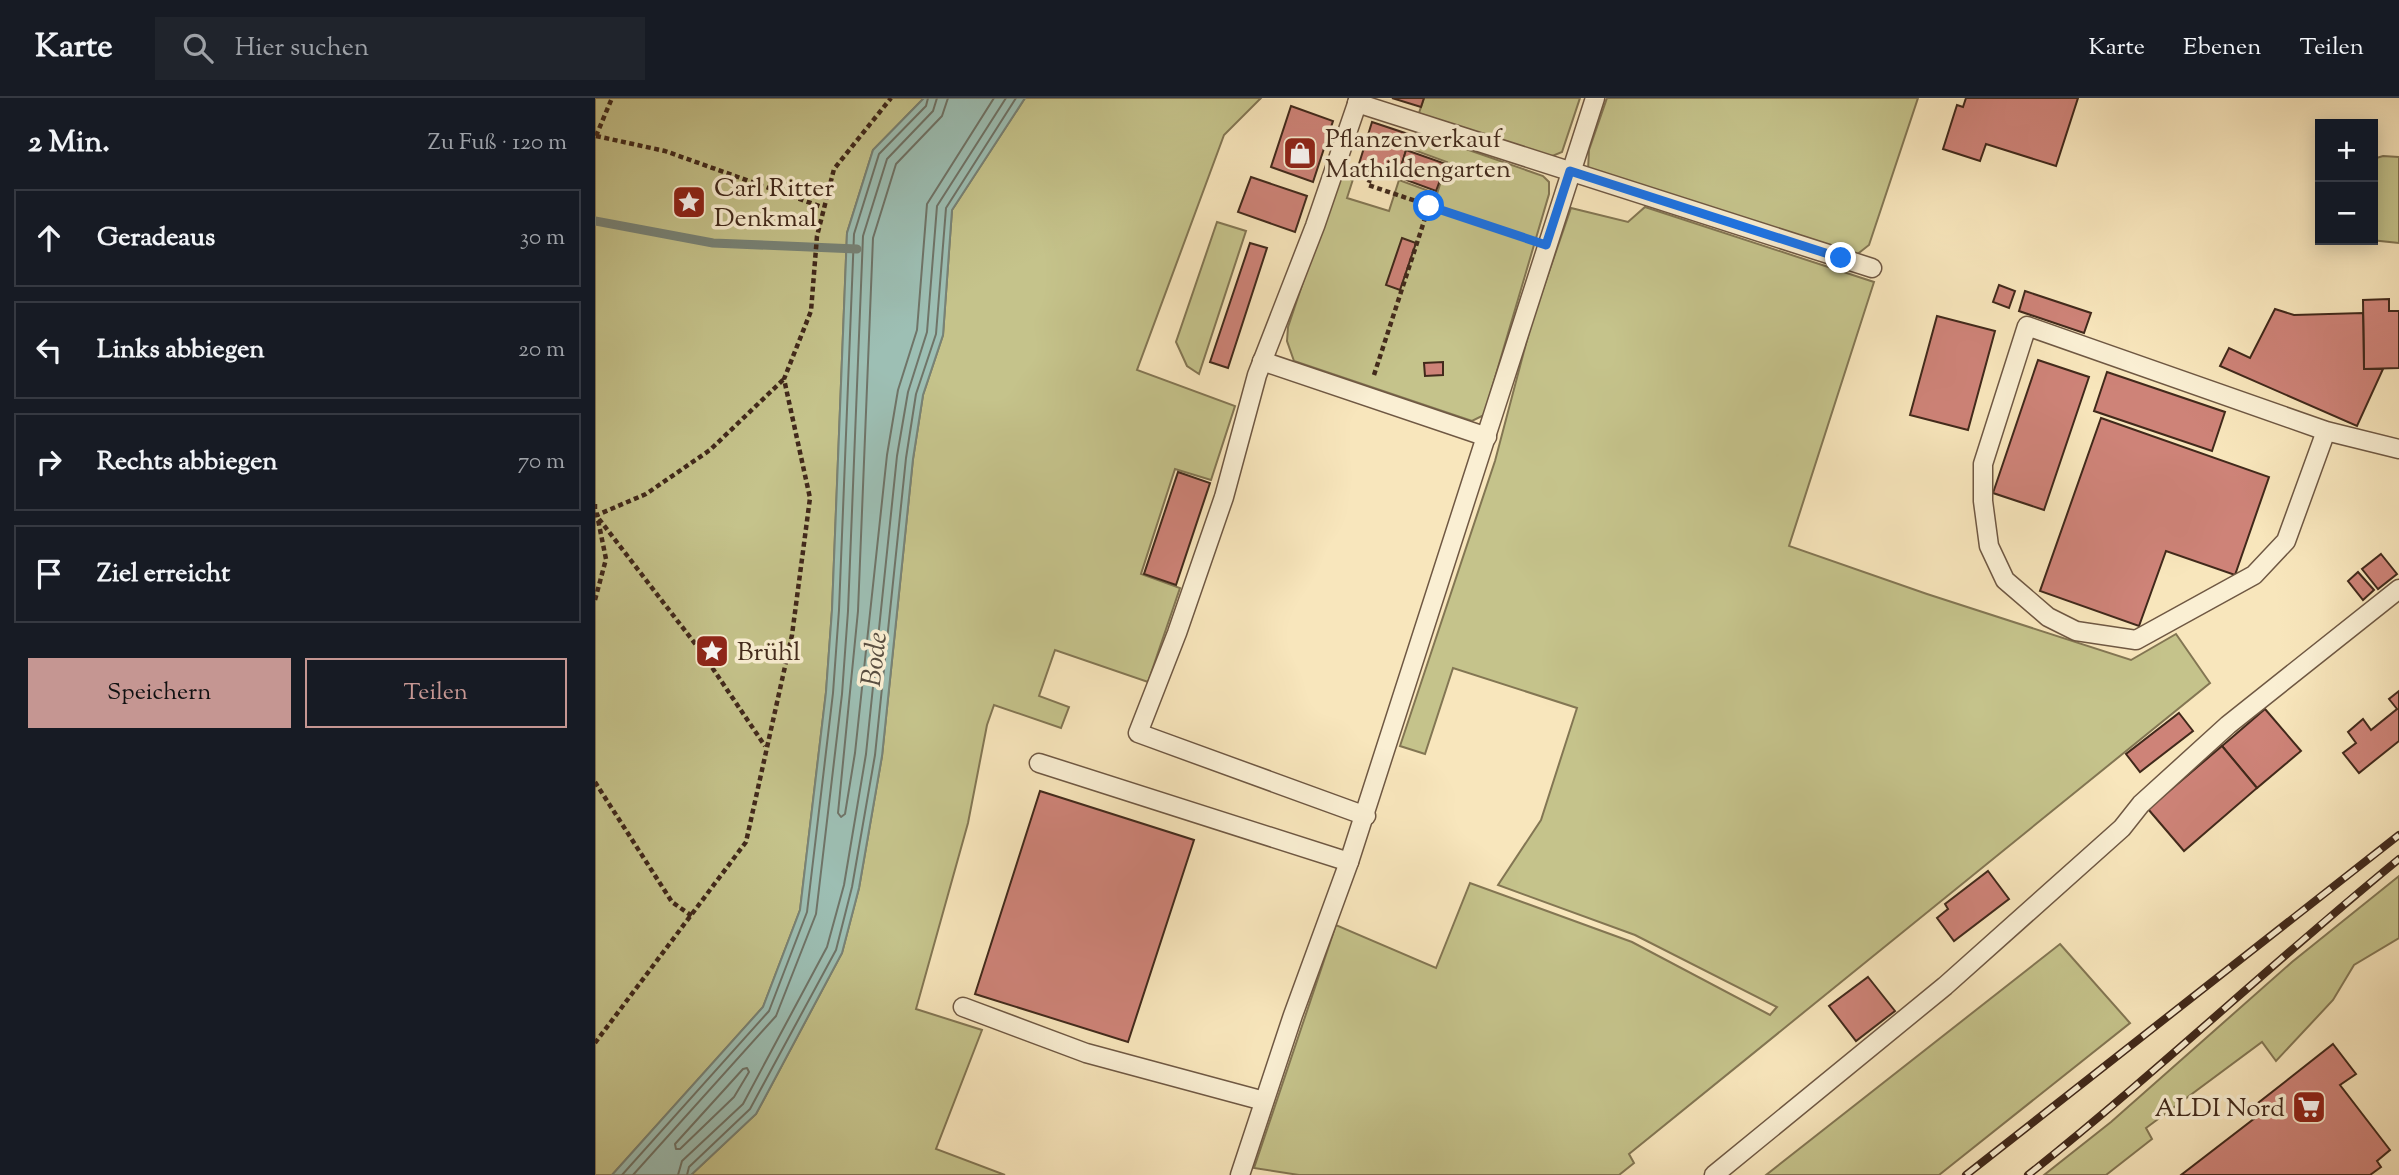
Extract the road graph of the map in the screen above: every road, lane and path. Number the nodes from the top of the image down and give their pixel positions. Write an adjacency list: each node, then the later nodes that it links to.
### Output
1 (612, 98): 5 (path)
2 (891, 98): 9 (path)
3 (1595, 98): 7 (lane)
4 (1358, 100): 6 (lane); 7 (lane)
5 (595, 137): 9 (path)
6 (1336, 164): 8 (path); 12 (lane)
7 (1570, 171): 10 (lane); 11 (lane)
8 (1429, 206): 10 (path); 14 (path)
9 (822, 207): 13 (path)
10 (1546, 245): 16 (lane)
11 (1872, 268)
12 (1262, 361): 14 (lane); 25 (lane)
13 (784, 379): 19 (path); 22 (path)
14 (1367, 396): 16 (lane)
15 (2326, 431): 15 (lane); 17 (lane)
16 (1487, 437): 25 (lane)
17 (2399, 449)
18 (595, 504): 19 (path)
19 (596, 516): 21 (path); 22 (path)
20 (2399, 589): 32 (lane)
21 (595, 600)
22 (766, 747): 27 (path)
23 (1039, 763): 26 (lane)
24 (595, 782): 27 (path)
25 (1366, 816): 26 (lane)
26 (1349, 862): 30 (lane)
27 (692, 916): 29 (path)
28 (963, 1007): 30 (lane)
29 (595, 1044)
30 (1264, 1101): 31 (lane)
31 (1240, 1175)
32 (1714, 1175)

